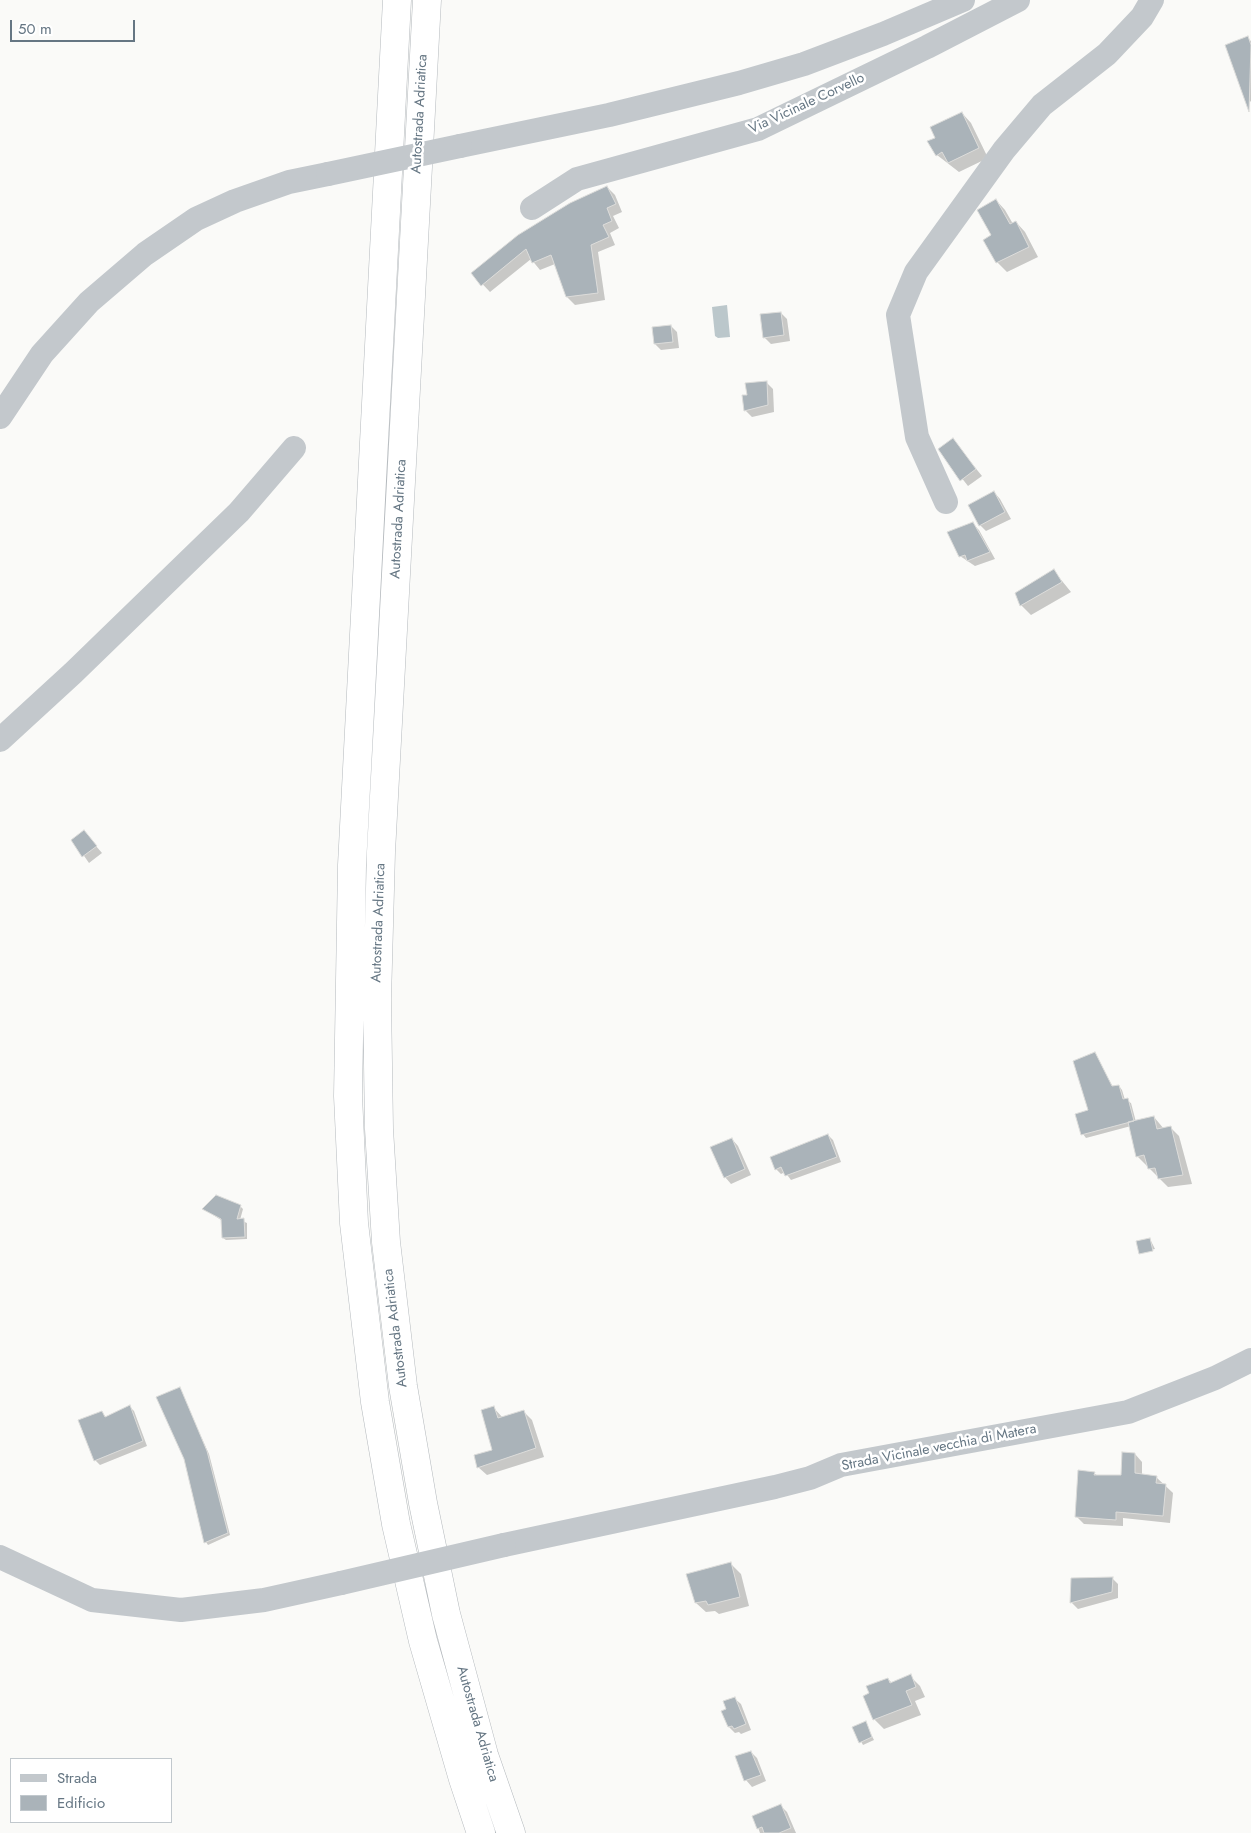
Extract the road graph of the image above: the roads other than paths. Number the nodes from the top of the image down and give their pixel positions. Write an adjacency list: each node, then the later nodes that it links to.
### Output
1 (397, 0): 13 (highway, Autostrada Adriatica)
2 (427, 0): 14 (highway, Autostrada Adriatica)
3 (963, 0): 7 (street, bridge)
4 (1018, 0): 6 (street, Via Vicinale Corvello)
5 (1152, 0): 9 (street)
6 (532, 208)
7 (0, 417)
8 (294, 448): 10 (street)
9 (946, 502)
10 (0, 740)
11 (1251, 1360): 12 (street, Strada Vicinale vecchia di Matera, bridge)
12 (0, 1557)
13 (481, 1833)
14 (512, 1833)

